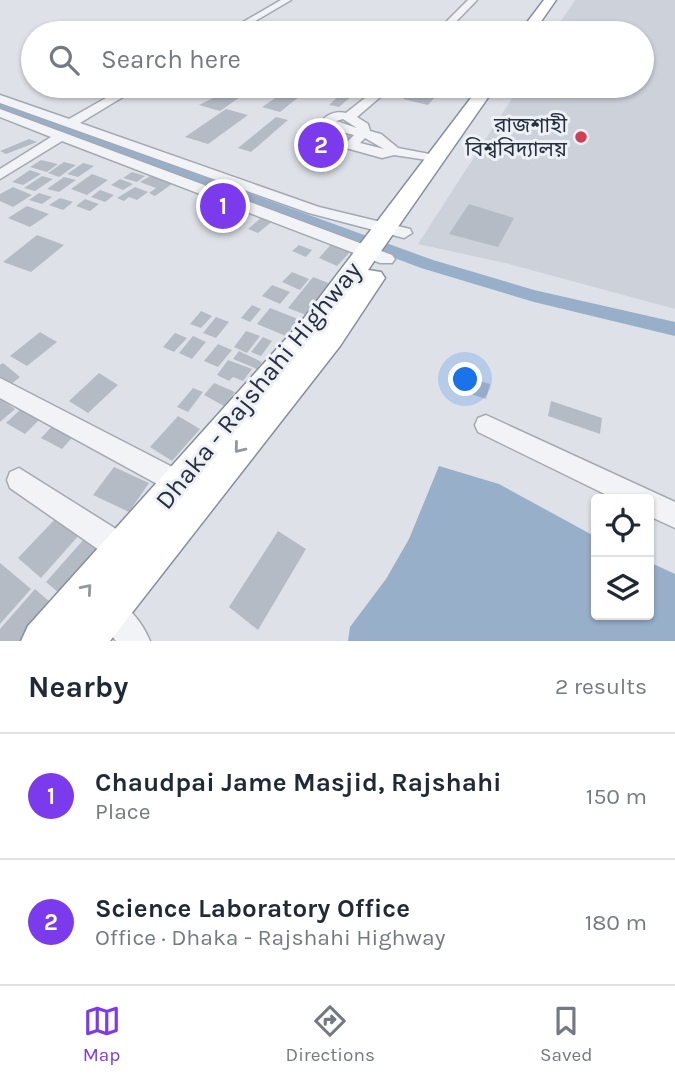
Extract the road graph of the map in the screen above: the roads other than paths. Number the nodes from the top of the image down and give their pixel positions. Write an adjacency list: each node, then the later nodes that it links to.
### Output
1 (287, 0): 5 (street)
2 (473, 0): 6 (street)
3 (550, 0): 7 (highway)
4 (564, 0): 8 (highway)
5 (250, 21)
6 (452, 21)
7 (535, 21)
8 (549, 21)
9 (116, 98): 16 (street)
10 (372, 98): 15 (street)
11 (479, 98): 18 (highway, Dhaka - Rajshahi Highway)
12 (496, 98): 20 (highway, Dhaka - Rajshahi Highway)
13 (0, 99): 16 (street)
14 (0, 113): 16 (street)
15 (349, 117): 17 (street); 17 (street)
16 (66, 130): 19 (street); 20 (street); 20 (street)
17 (363, 133): 18 (street)
18 (435, 159): 20 (highway, Dhaka - Rajshahi Highway)
19 (0, 175)
20 (387, 241): 24 (highway, Dhaka - Rajshahi Highway); 29 (highway, Dhaka - Rajshahi Highway, one-way to 29)
21 (0, 387): 24 (street)
22 (486, 425): 25 (street)
23 (19, 480): 28 (street)
24 (179, 483): 28 (highway, Dhaka - Rajshahi Highway)
25 (631, 494)
26 (654, 505): 27 (street)
27 (675, 515)
28 (122, 549): 30 (highway, Dhaka - Rajshahi Highway, one-way to 28)
29 (108, 609): 31 (highway, Dhaka - Rajshahi Highway); 32 (street)
30 (43, 641)
31 (83, 641)
32 (135, 641)

